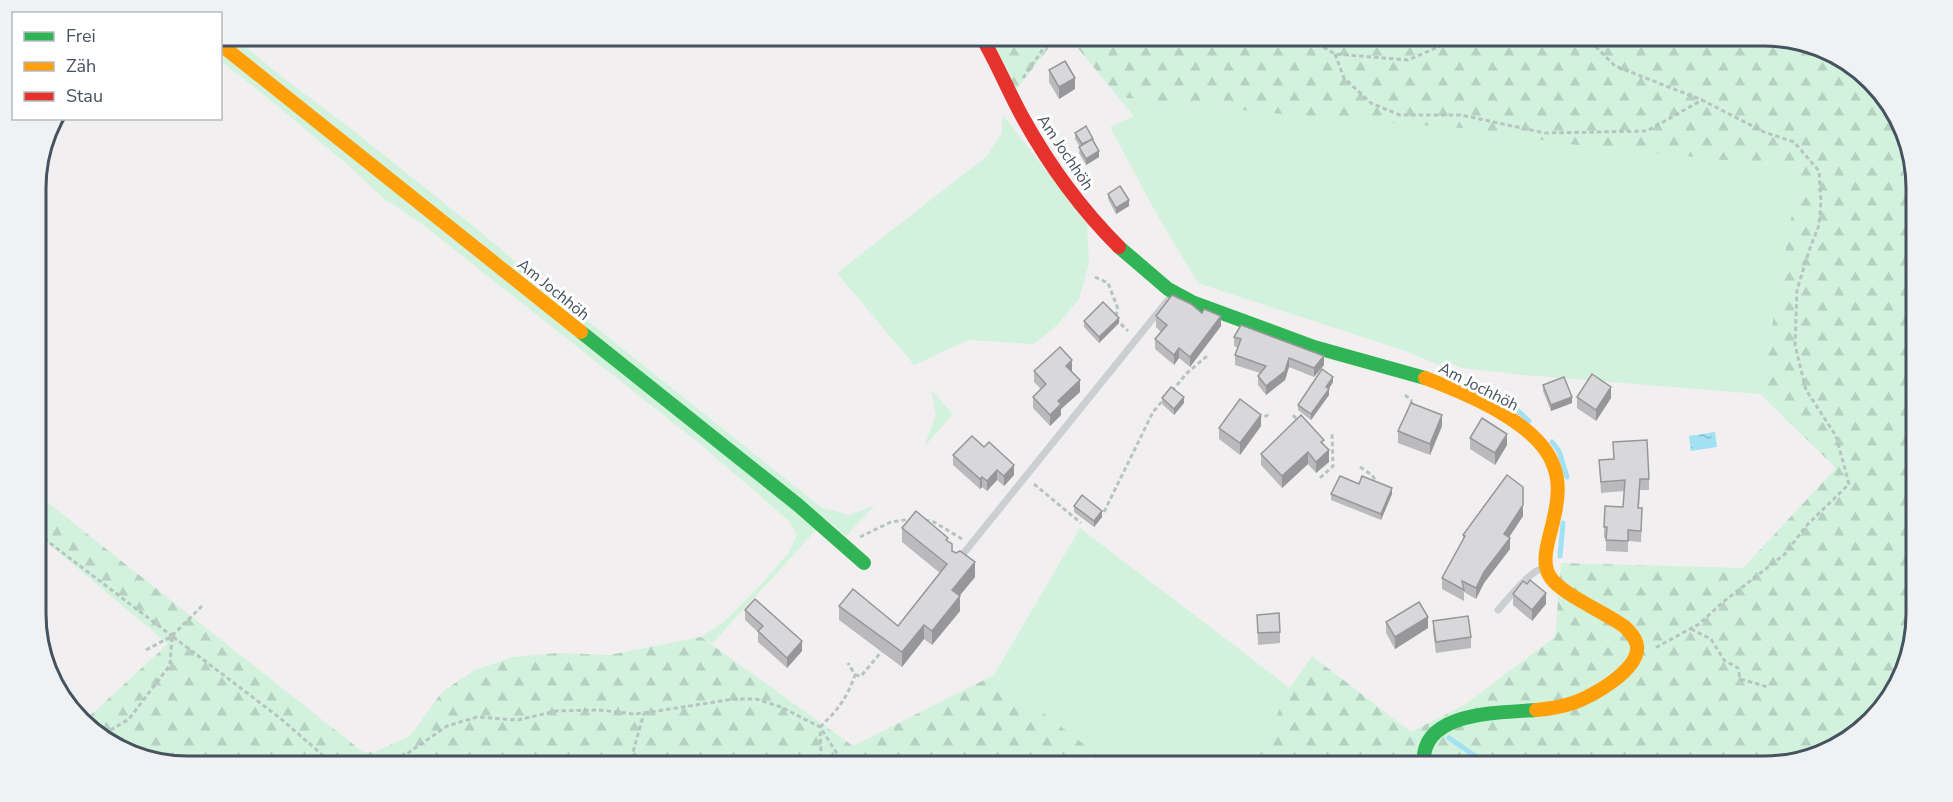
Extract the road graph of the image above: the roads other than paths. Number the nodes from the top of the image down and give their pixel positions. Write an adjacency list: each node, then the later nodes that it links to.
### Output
1 (223, 46): 5 (street, Am Jochhöh)
2 (986, 46): 3 (street, Am Jochhöh)
3 (1174, 292): 4 (lane); 6 (street, Am Jochhöh)
4 (956, 562)
5 (864, 563)
6 (1547, 567): 7 (lane); 8 (street)
7 (1498, 610)
8 (1422, 755)

